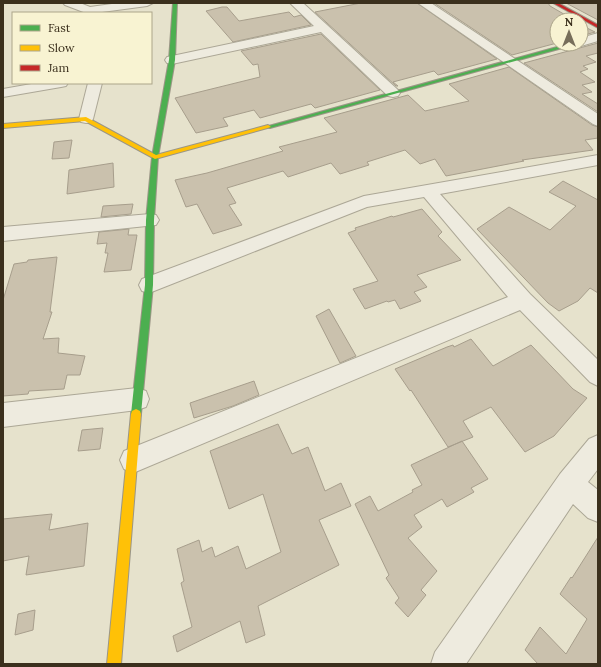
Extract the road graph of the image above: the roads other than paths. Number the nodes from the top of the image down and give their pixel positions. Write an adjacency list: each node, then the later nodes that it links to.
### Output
1 (69, 3): 7 (street)
2 (147, 3): 7 (street)
3 (176, 3): 11 (street)
4 (296, 3): 9 (street)
5 (424, 3): 12 (street)
6 (555, 3): 8 (street)
7 (94, 11)
8 (598, 26)
9 (324, 28): 11 (street); 15 (street)
10 (549, 51): 12 (street)
11 (172, 60): 20 (street)
12 (511, 62): 15 (street); 18 (street)
13 (56, 84): 16 (street)
14 (95, 84): 17 (street)
15 (393, 93): 20 (street)
16 (3, 94)
17 (86, 119): 19 (street); 20 (street)
18 (598, 121)
19 (3, 126)
20 (155, 157): 23 (street)
21 (598, 160): 22 (street)
22 (428, 191): 25 (street); 26 (street)
23 (150, 220): 24 (street); 25 (street)
24 (3, 234)
25 (149, 285): 28 (street)
26 (523, 300): 27 (street); 31 (street)
27 (598, 375)
28 (137, 399): 29 (street); 31 (street)
29 (3, 415)
30 (598, 448): 32 (street)
31 (133, 460): 34 (street)
32 (570, 484): 33 (street); 35 (street)
33 (598, 508)
34 (114, 664)
35 (447, 664)

